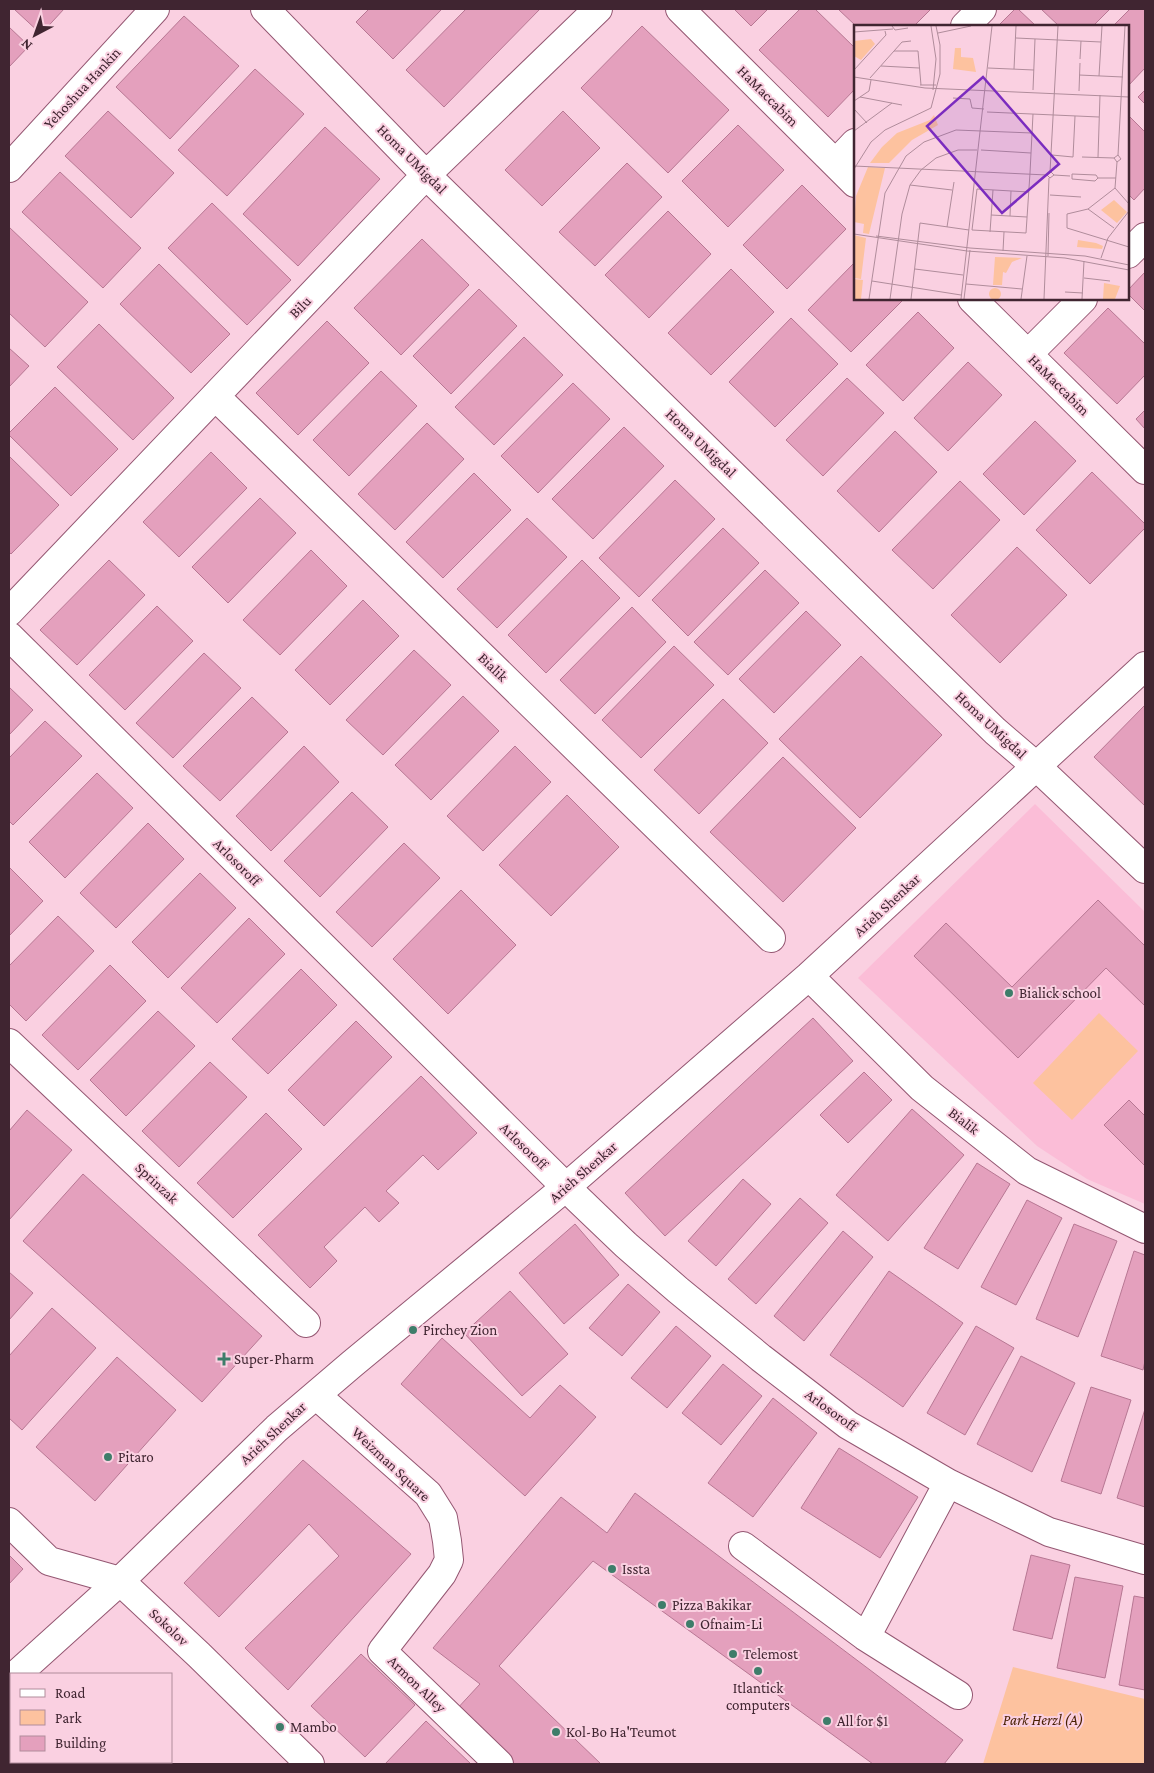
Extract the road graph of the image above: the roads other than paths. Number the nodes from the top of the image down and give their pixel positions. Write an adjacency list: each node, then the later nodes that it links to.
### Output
1 (131, 9): 8 (street, Yehoshua Hankin)
2 (154, 9): 11 (street, Yehoshua Hankin)
3 (265, 9): 12 (street, Homa UMigdal)
4 (598, 9): 12 (street, Bilu)
5 (680, 9): 10 (street, HaMaccabim)
6 (982, 9): 7 (street)
7 (966, 25)
8 (9, 142)
9 (854, 143): 10 (street)
10 (836, 163): 13 (street, HaMaccabim)
11 (9, 168)
12 (426, 175): 19 (street, Bilu); 24 (street, Homa UMigdal)
13 (854, 182)
14 (1145, 237): 15 (street)
15 (1129, 253)
16 (973, 300): 18 (street, HaMaccabim)
17 (1082, 300): 18 (street)
18 (1028, 354): 20 (street, HaMaccabim)
19 (216, 396): 21 (street, Bilu); 26 (street, Bialik)
20 (1145, 470)
21 (9, 612)
22 (9, 636): 29 (street, Arlosoroff)
23 (1145, 666): 24 (street, Arieh Shenkar)
24 (1037, 767): 25 (street, Homa UMigdal); 27 (street, Arieh Shenkar)
25 (1145, 869)
26 (771, 938)
27 (809, 976): 29 (street, Arieh Shenkar); 30 (street, Bialik)
28 (9, 1042): 31 (street, Sprinzak)
29 (566, 1187): 32 (street, Arieh Shenkar); 33 (street, Arlosoroff)
30 (1145, 1228)
31 (306, 1323)
32 (316, 1394): 37 (street, Weizman Square); 38 (street, Arieh Shenkar)
33 (948, 1483): 36 (street, Arlosoroff); 39 (street)
34 (9, 1522): 38 (street, Sokolov)
35 (743, 1546): 39 (street)
36 (1145, 1560)
37 (442, 1574): 43 (street, Armon Alley)
38 (120, 1581): 40 (street, Arieh Shenkar); 42 (street, Sokolov)
39 (866, 1637): 41 (street)
40 (18, 1673)
41 (958, 1695)
42 (310, 1764)
43 (499, 1764)

